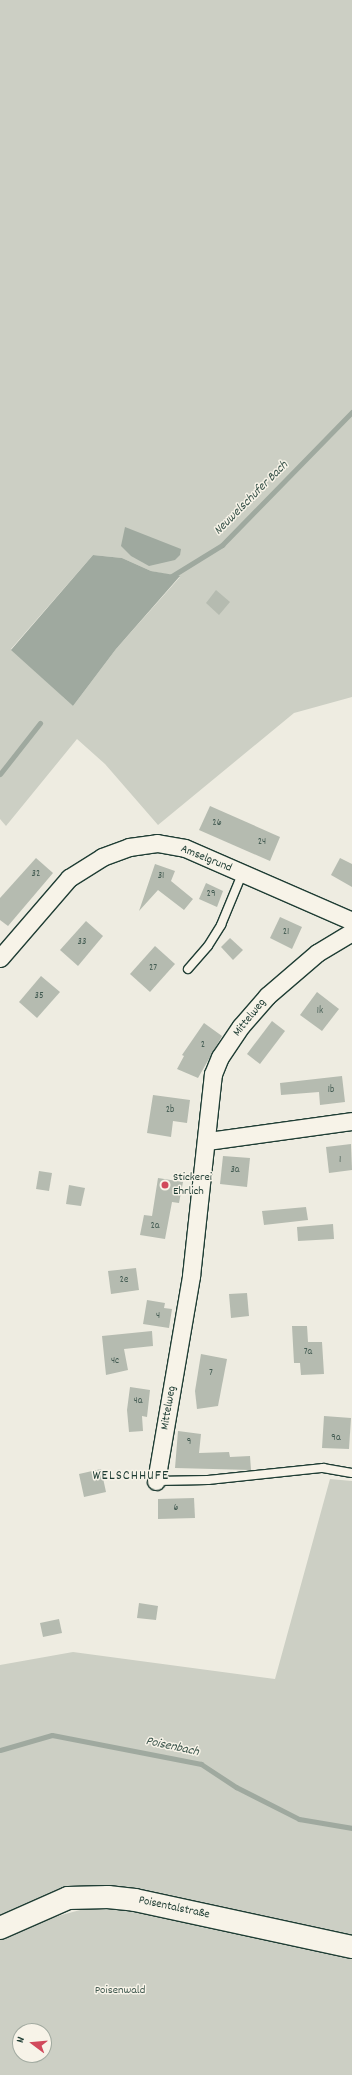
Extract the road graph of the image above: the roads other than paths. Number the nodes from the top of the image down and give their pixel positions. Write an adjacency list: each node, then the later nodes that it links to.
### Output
1 (242, 874): 2 (street, Amselgrund); 4 (street, Amselgrund); 5 (lane)
2 (352, 921)
3 (352, 932): 7 (street, Mittelweg)
4 (0, 958)
5 (188, 969)
6 (352, 1122): 7 (street)
7 (208, 1141): 9 (street, Mittelweg)
8 (352, 1473): 9 (lane, Mittelweg)
9 (156, 1481)
10 (0, 1928): 11 (main road, Poisentalstraße)
11 (352, 1947)

